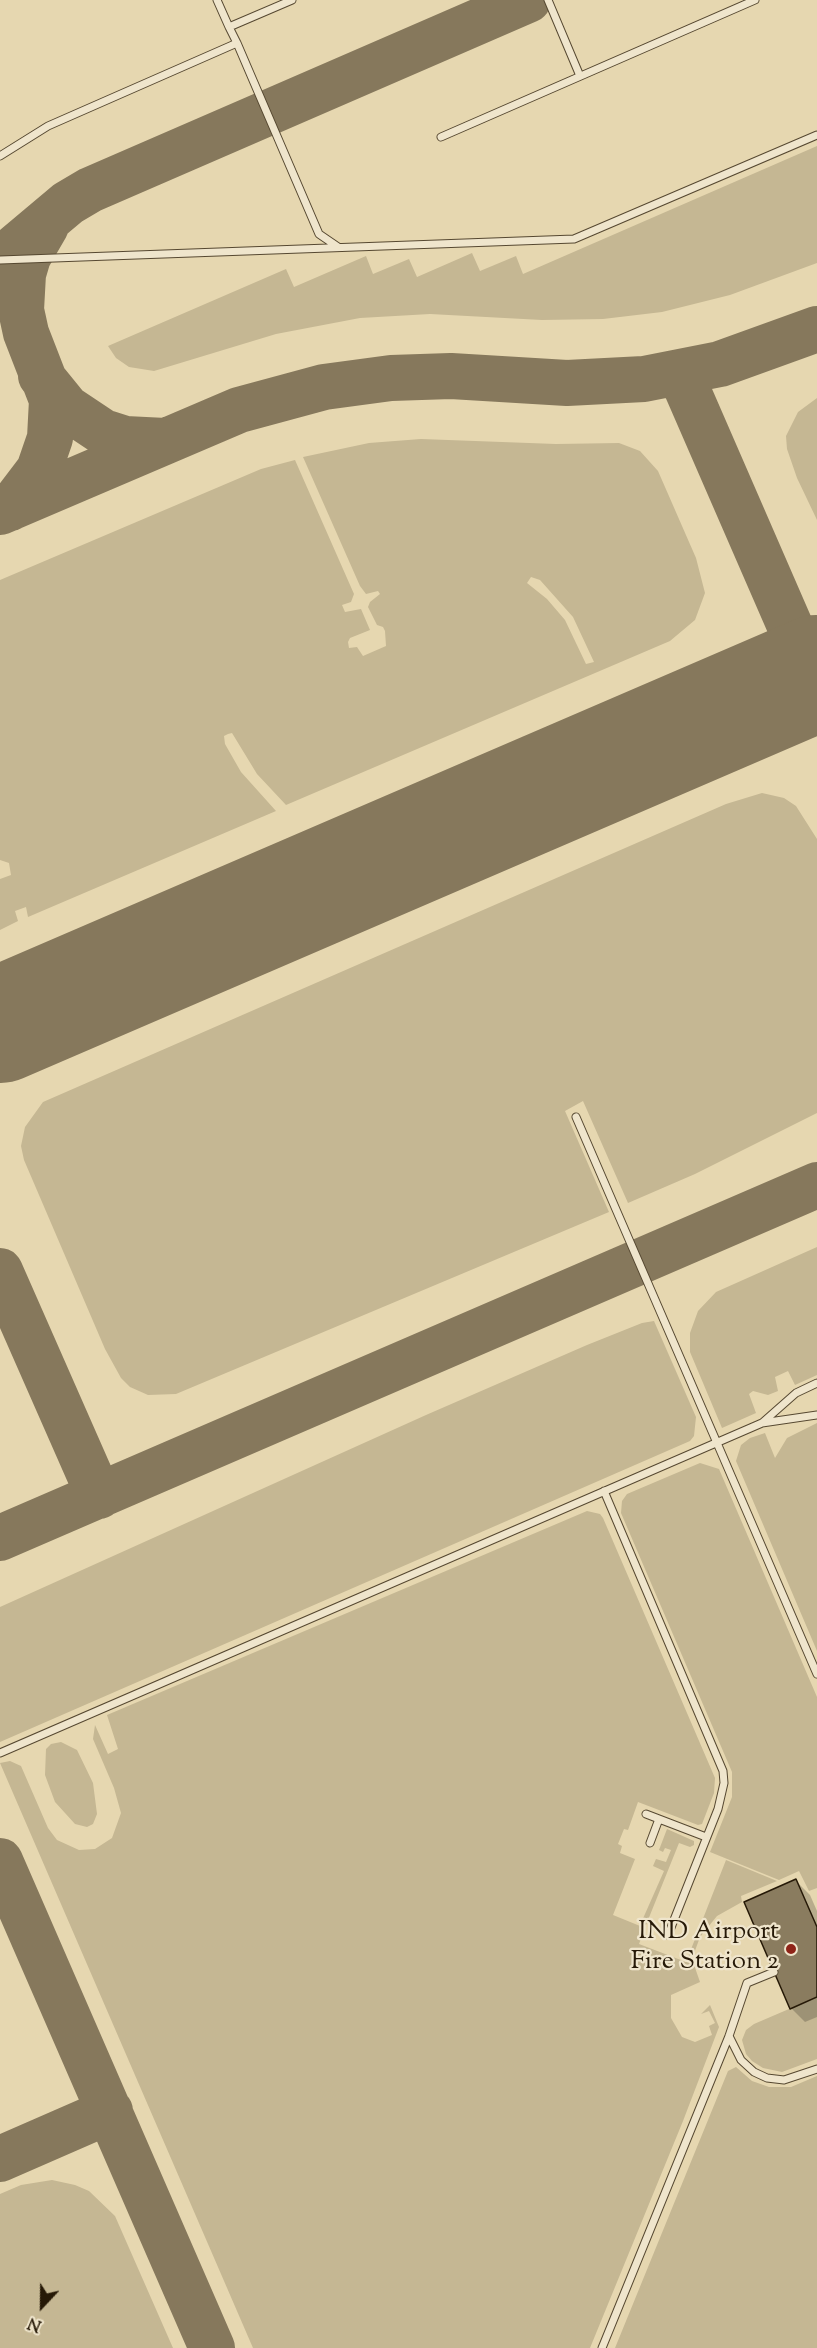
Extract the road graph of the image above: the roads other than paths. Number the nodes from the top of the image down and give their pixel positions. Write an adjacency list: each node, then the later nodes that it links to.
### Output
1 (217, 0): 5 (lane)
2 (292, 0): 5 (lane)
3 (548, 0): 7 (lane)
4 (755, 0): 7 (lane)
5 (229, 27): 6 (lane)
6 (237, 43): 10 (lane); 11 (lane)
7 (580, 76): 9 (lane)
8 (817, 135): 11 (lane)
9 (441, 137)
10 (0, 156)
11 (341, 248): 12 (lane)
12 (0, 260)
13 (576, 1117): 17 (lane)
14 (817, 1383): 16 (lane)
15 (817, 1415): 16 (lane)
16 (762, 1423): 17 (lane)
17 (716, 1442): 18 (lane); 19 (lane)
18 (604, 1491): 20 (lane); 23 (lane)
19 (817, 1674)
20 (0, 1753)
21 (646, 1814): 22 (lane)
22 (659, 1819): 23 (lane); 24 (lane)
23 (706, 1837): 25 (lane)
24 (650, 1843)
25 (668, 1935)
26 (774, 1972): 27 (lane)
27 (729, 2036): 28 (lane); 29 (lane)
28 (817, 2069)
29 (602, 2348)

